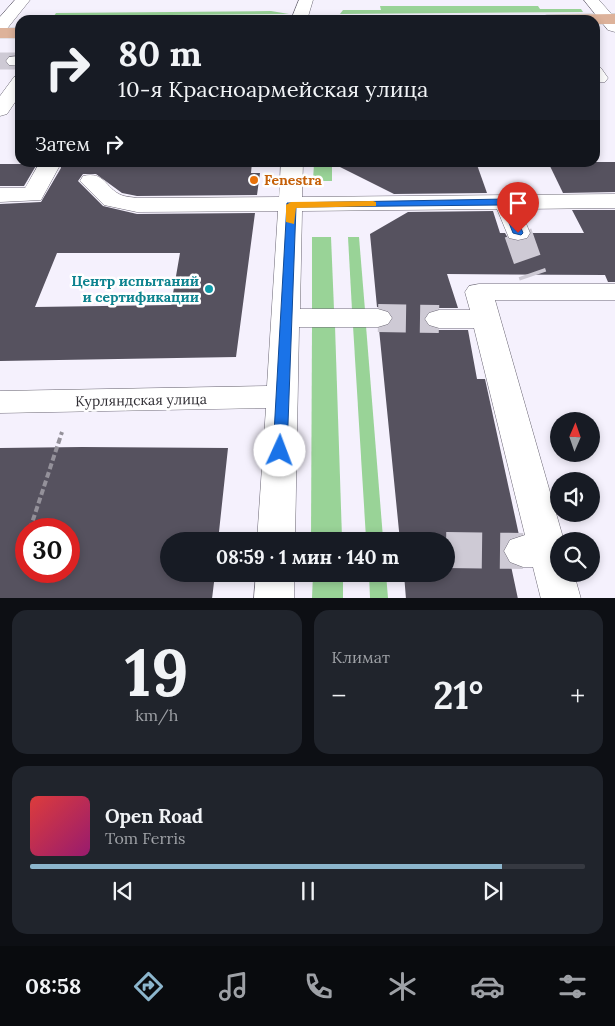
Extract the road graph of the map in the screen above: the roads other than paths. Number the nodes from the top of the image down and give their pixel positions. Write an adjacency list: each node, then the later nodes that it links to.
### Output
1 (22, 0): 7 (street)
2 (306, 0): 4 (street)
3 (591, 0): 5 (street)
4 (301, 15)
5 (609, 24)
6 (15, 26): 7 (main road)
7 (0, 28): 8 (main road)
8 (15, 32)
9 (15, 91): 10 (street)
10 (9, 104)
11 (48, 167): 14 (street)
12 (292, 167): 17 (street)
13 (91, 181): 17 (street)
14 (0, 194)
15 (615, 201): 16 (street)
16 (506, 202): 17 (street); 18 (street)
17 (291, 205): 20 (street)
18 (518, 233)
19 (615, 292): 23 (street)
20 (286, 318): 21 (street); 24 (street)
21 (378, 318)
22 (439, 319): 23 (street)
23 (486, 319): 29 (street)
24 (283, 397): 25 (street, Курляндская улица); 26 (street)
25 (0, 402)
26 (276, 532)
27 (275, 582): 28 (street)
28 (274, 598)
29 (560, 598)

